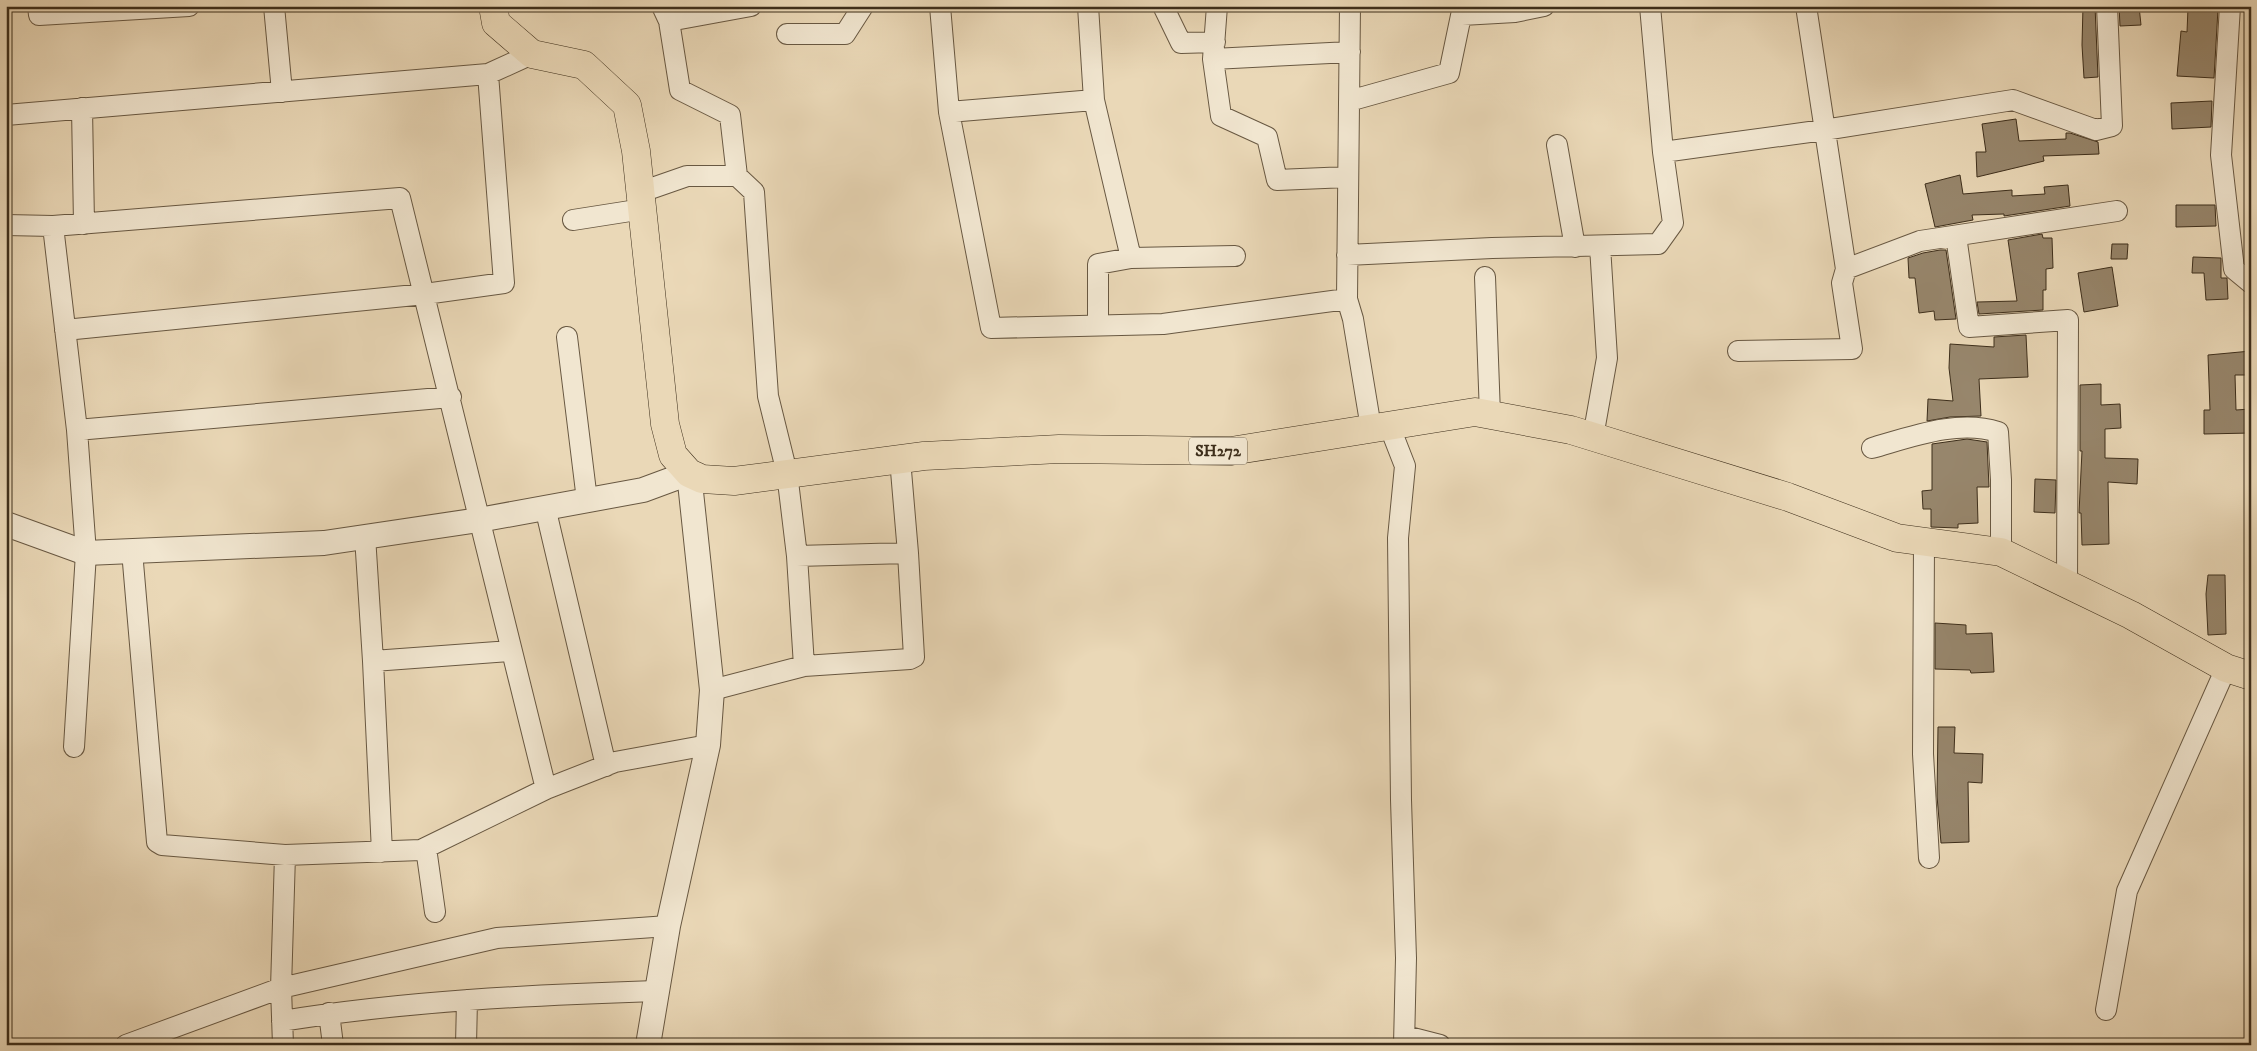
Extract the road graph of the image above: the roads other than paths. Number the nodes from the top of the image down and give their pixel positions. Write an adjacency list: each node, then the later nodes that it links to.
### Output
1 (38, 6): 2 (street)
2 (189, 6)
3 (274, 6): 25 (street)
4 (493, 6): 23 (main road)
5 (751, 6): 19 (street)
6 (863, 6): 20 (street)
7 (940, 6): 29 (street)
8 (1088, 6): 26 (street)
9 (1163, 6): 21 (street)
10 (1350, 6): 22 (street)
11 (1544, 6): 17 (street)
12 (1650, 6): 33 (street)
13 (1806, 6): 31 (street)
14 (2107, 6): 31 (street)
15 (2230, 6): 50 (street)
16 (1220, 7): 21 (street)
17 (1520, 9): 18 (street)
18 (1462, 11): 27 (street)
19 (665, 14): 34 (street)
20 (787, 34)
21 (1214, 50): 22 (street); 35 (street)
22 (1350, 52): 27 (street)
23 (532, 54): 24 (street); 36 (main road)
24 (488, 74): 25 (street); 51 (street)
25 (282, 92): 28 (street)
26 (1094, 100): 29 (street); 47 (street)
27 (1349, 101): 35 (street)
28 (82, 108): 30 (street); 39 (street)
29 (949, 112): 53 (street)
30 (6, 115)
31 (1824, 130): 33 (street); 48 (street)
32 (1557, 145): 43 (street)
33 (1663, 152): 44 (street)
34 (737, 176): 36 (street); 65 (street)
35 (1348, 177): 45 (street)
36 (642, 201): 38 (street); 64 (main road)
37 (2117, 210): 42 (street)
38 (573, 220)
39 (84, 224): 41 (street); 51 (street)
40 (6, 225): 41 (street)
41 (53, 226): 54 (street)
42 (1956, 236): 48 (street); 77 (street)
43 (1575, 246): 44 (street); 45 (street)
44 (1600, 246): 61 (street)
45 (1347, 255): 52 (street)
46 (1235, 256): 47 (street)
47 (1131, 258): 53 (street)
48 (1846, 269): 56 (street)
49 (1485, 277): 58 (street)
50 (2251, 283)
51 (425, 294): 54 (street); 57 (street)
52 (1347, 299): 53 (street); 59 (street)
53 (1098, 326)
54 (65, 330): 60 (street)
55 (568, 337): 66 (street)
56 (1738, 351)
57 (451, 397): 60 (street); 68 (street)
58 (1490, 415): 59 (main road, SH272); 61 (main road, SH272)
59 (1380, 427): 63 (main road, SH272); 99 (street)
60 (76, 430): 74 (street)
61 (1593, 437): 71 (main road, SH272)
62 (1872, 448): 73 (street)
63 (900, 459): 65 (main road, SH272); 75 (street)
64 (689, 472): 65 (main road, SH272); 66 (street); 82 (street)
65 (787, 472): 76 (street)
66 (588, 500): 67 (street)
67 (545, 507): 68 (street); 85 (street)
68 (479, 520): 70 (street); 78 (street)
69 (6, 524): 74 (street)
70 (364, 536): 72 (street); 79 (street)
71 (1924, 542): 73 (main road, SH272); 90 (street)
72 (132, 551): 74 (street); 89 (street)
73 (2001, 552): 77 (main road, SH272)
74 (86, 553): 84 (street)
75 (908, 553): 76 (street); 80 (street)
76 (797, 556): 80 (street)
77 (2067, 582): 81 (main road, SH272)
78 (511, 650): 79 (street); 86 (street)
79 (373, 661): 88 (street)
80 (804, 666): 82 (street)
81 (2238, 672): 96 (street)
82 (712, 690): 83 (street)
83 (708, 745): 85 (street); 92 (street)
84 (74, 747)
85 (606, 766): 86 (street)
86 (546, 789): 87 (street)
87 (426, 848): 88 (street); 91 (street)
88 (382, 852): 89 (street)
89 (285, 855): 93 (street)
90 (1929, 858)
91 (435, 912)
92 (668, 926): 93 (street); 94 (street)
93 (281, 988): 98 (street); 100 (street)
94 (656, 990): 95 (street); 104 (street)
95 (467, 1000): 97 (street); 103 (street)
96 (2106, 1010)
97 (329, 1014): 98 (street); 102 (street)
98 (282, 1021): 101 (street)
99 (1405, 1041): 105 (street)
100 (126, 1045)
101 (283, 1045)
102 (333, 1045)
103 (466, 1045)
104 (648, 1045)
105 (1440, 1045)

